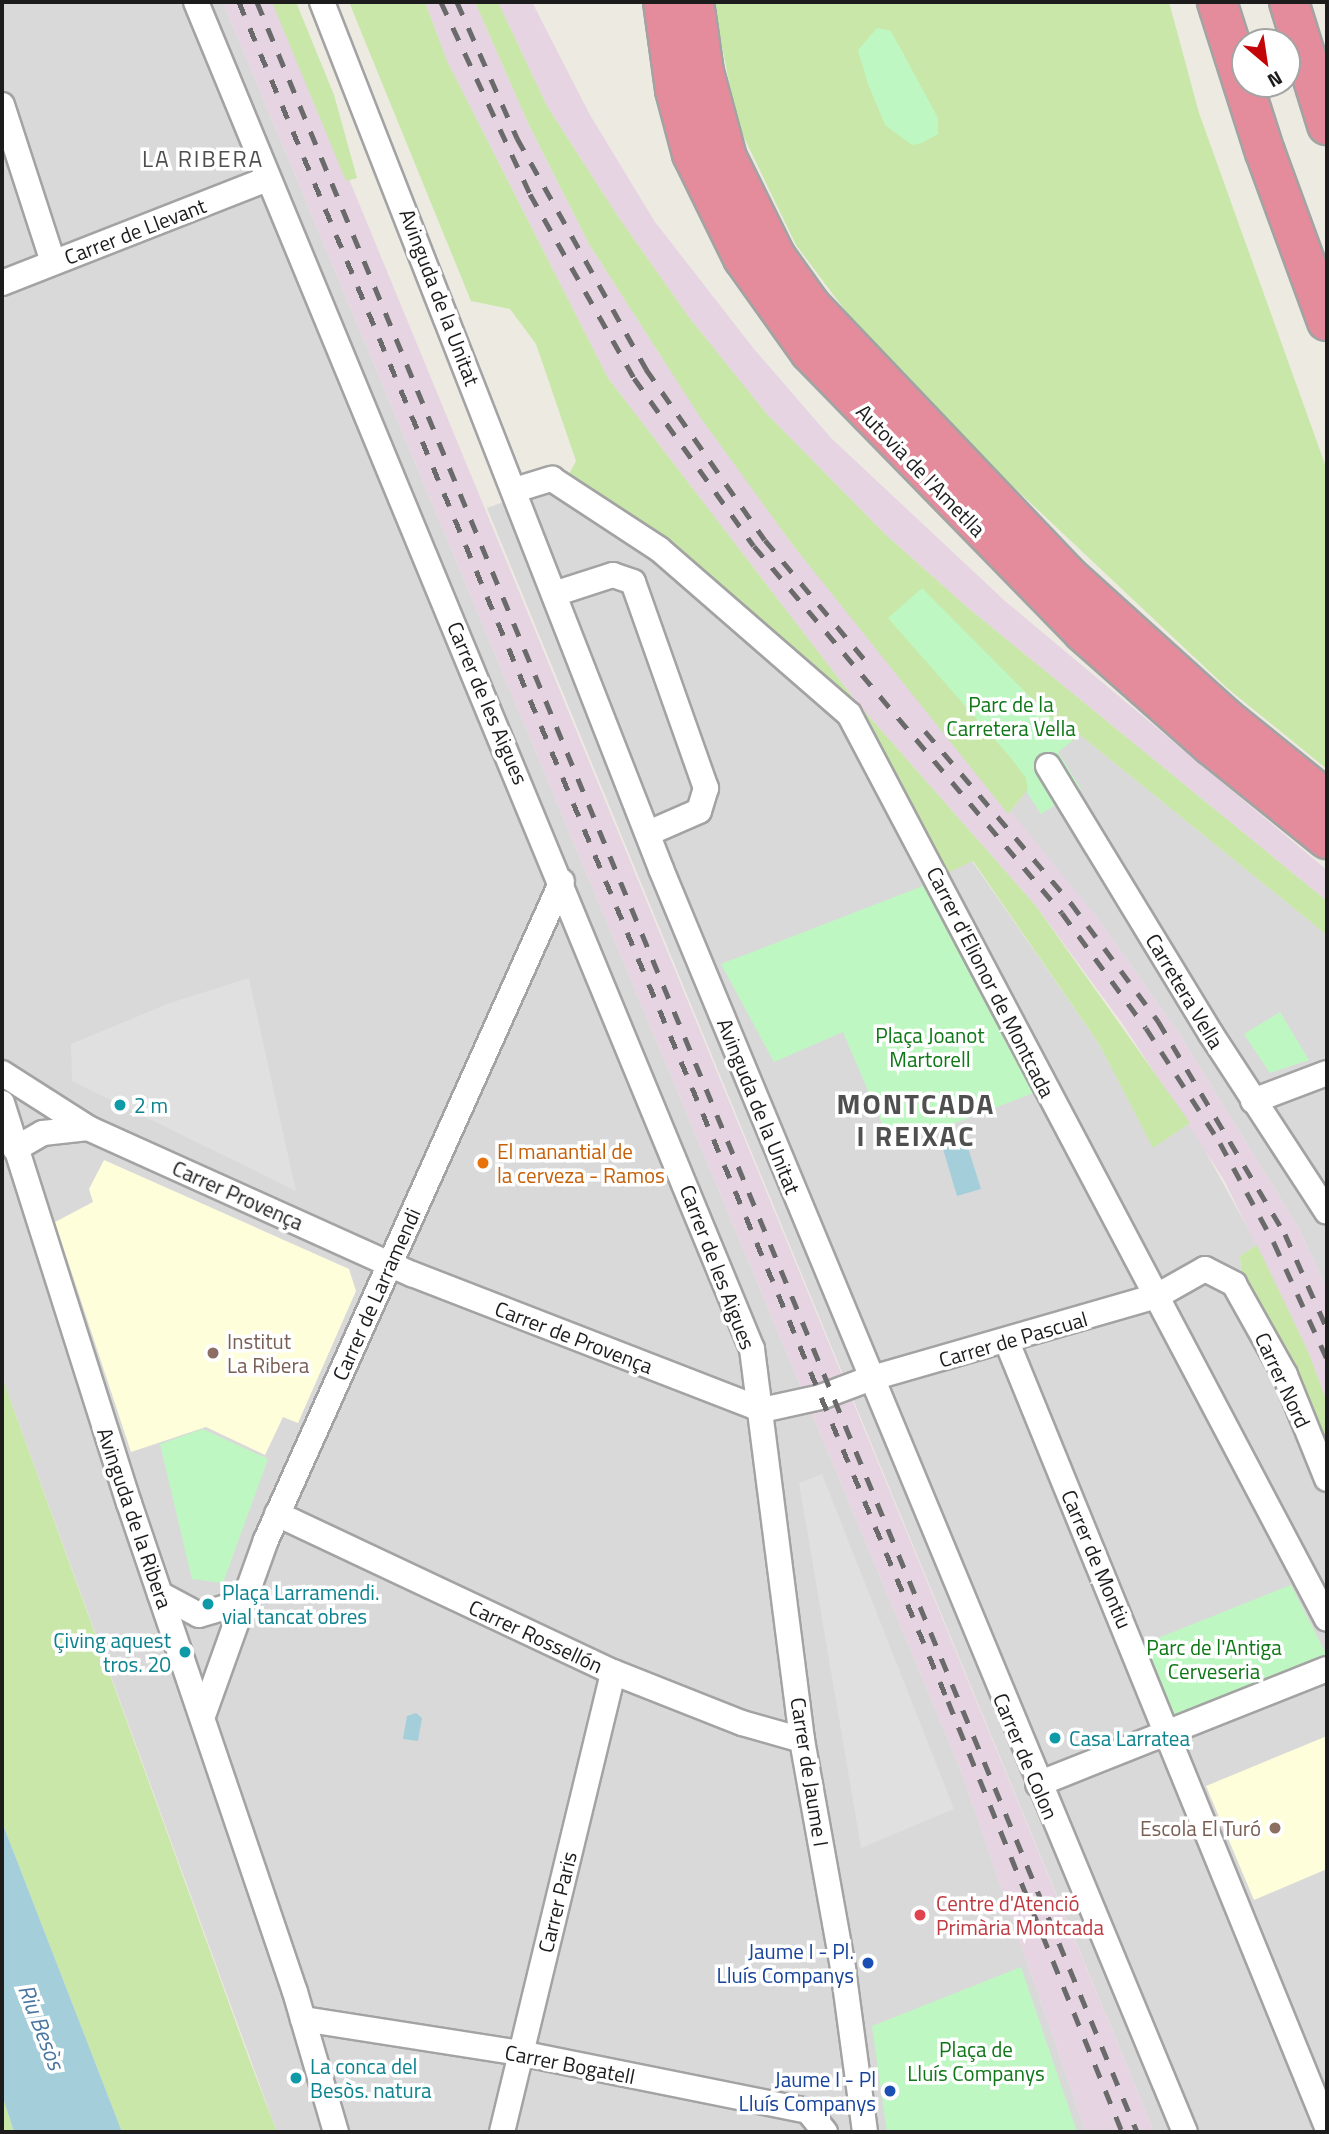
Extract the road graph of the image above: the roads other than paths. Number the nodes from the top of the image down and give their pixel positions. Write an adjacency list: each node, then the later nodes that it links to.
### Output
1 (197, 2): 9 (street, Carrer de les Aigues)
2 (322, 2): 13 (street, Avinguda de la Unitat)
3 (663, 2): 18 (highway, Autovia de l'Ametlla)
4 (694, 2): 16 (highway, Autovia de l'Ametlla)
5 (1217, 2): 12 (highway)
6 (1289, 2): 8 (highway)
7 (2, 105): 10 (street)
8 (1327, 125)
9 (268, 179): 10 (street, Carrer de Llevant); 19 (street, Carrer de les Aigues)
10 (53, 262): 11 (street, Carrer de Llevant)
11 (2, 284)
12 (1327, 321)
13 (515, 490): 14 (street, Avinguda de la Unitat); 29 (street, Carrer d'Elionor de Montcada)
14 (554, 594): 17 (street, Avinguda de la Unitat); 17 (street)
15 (1048, 766): 22 (street, Carretera Vella)
16 (1327, 800)
17 (649, 834): 31 (street, Avinguda de la Unitat)
18 (1327, 839)
19 (562, 881): 27 (street, Carrer de Larramendi); 32 (street, Carrer de les Aigues)
20 (2, 1073): 24 (street, Carrer Provença)
21 (1327, 1073): 22 (street)
22 (1253, 1101): 26 (street, Carretera Vella)
23 (2, 1102): 25 (street, Avinguda de la Ribera)
24 (88, 1128): 25 (street); 27 (street, Carrer Provença)
25 (15, 1149): 35 (street, Avinguda de la Ribera)
26 (1327, 1212)
27 (388, 1262): 32 (street, Carrer de Provença); 34 (street, Carrer de Larramendi)
28 (1234, 1284): 29 (street, Carrer de Pascual); 33 (street, Carrer Nord)
29 (1157, 1296): 30 (street, Carrer de Pascual); 37 (street, Carrer d'Elionor de Montcada)
30 (1007, 1342): 31 (street, Carrer de Pascual); 41 (street, Carrer de Montiu)
31 (869, 1379): 32 (street, Carrer de Pascual); 43 (street, Carrer de Colon)
32 (762, 1410): 42 (street, Carrer de Jaume I)
33 (1327, 1479)
34 (277, 1514): 36 (street, Carrer de Larramendi); 39 (street, Carrer Rossellón)
35 (160, 1594): 36 (street); 40 (street, Avinguda de la Ribera)
36 (243, 1602): 40 (street, Carrer de Larramendi)
37 (1327, 1619)
38 (1327, 1669): 41 (street)
39 (613, 1672): 42 (street, Carrer Rossellón); 45 (street, Carrer Paris)
40 (204, 1713): 44 (street, Avinguda de la Ribera)
41 (1169, 1732): 43 (street); 46 (street, Carrer de Montiu)
42 (802, 1740): 50 (street, Carrer de Jaume I)
43 (1038, 1784): 51 (street, Carrer de Colon)
44 (303, 2019): 45 (street, Carrer Bogatell); 47 (street, Avinguda de la Ribera)
45 (520, 2053): 48 (street, Carrer Paris); 49 (street, Carrer Bogatell)
46 (1327, 2127)
47 (336, 2132)
48 (502, 2132)
49 (825, 2132)
50 (865, 2132)
51 (1185, 2132)

